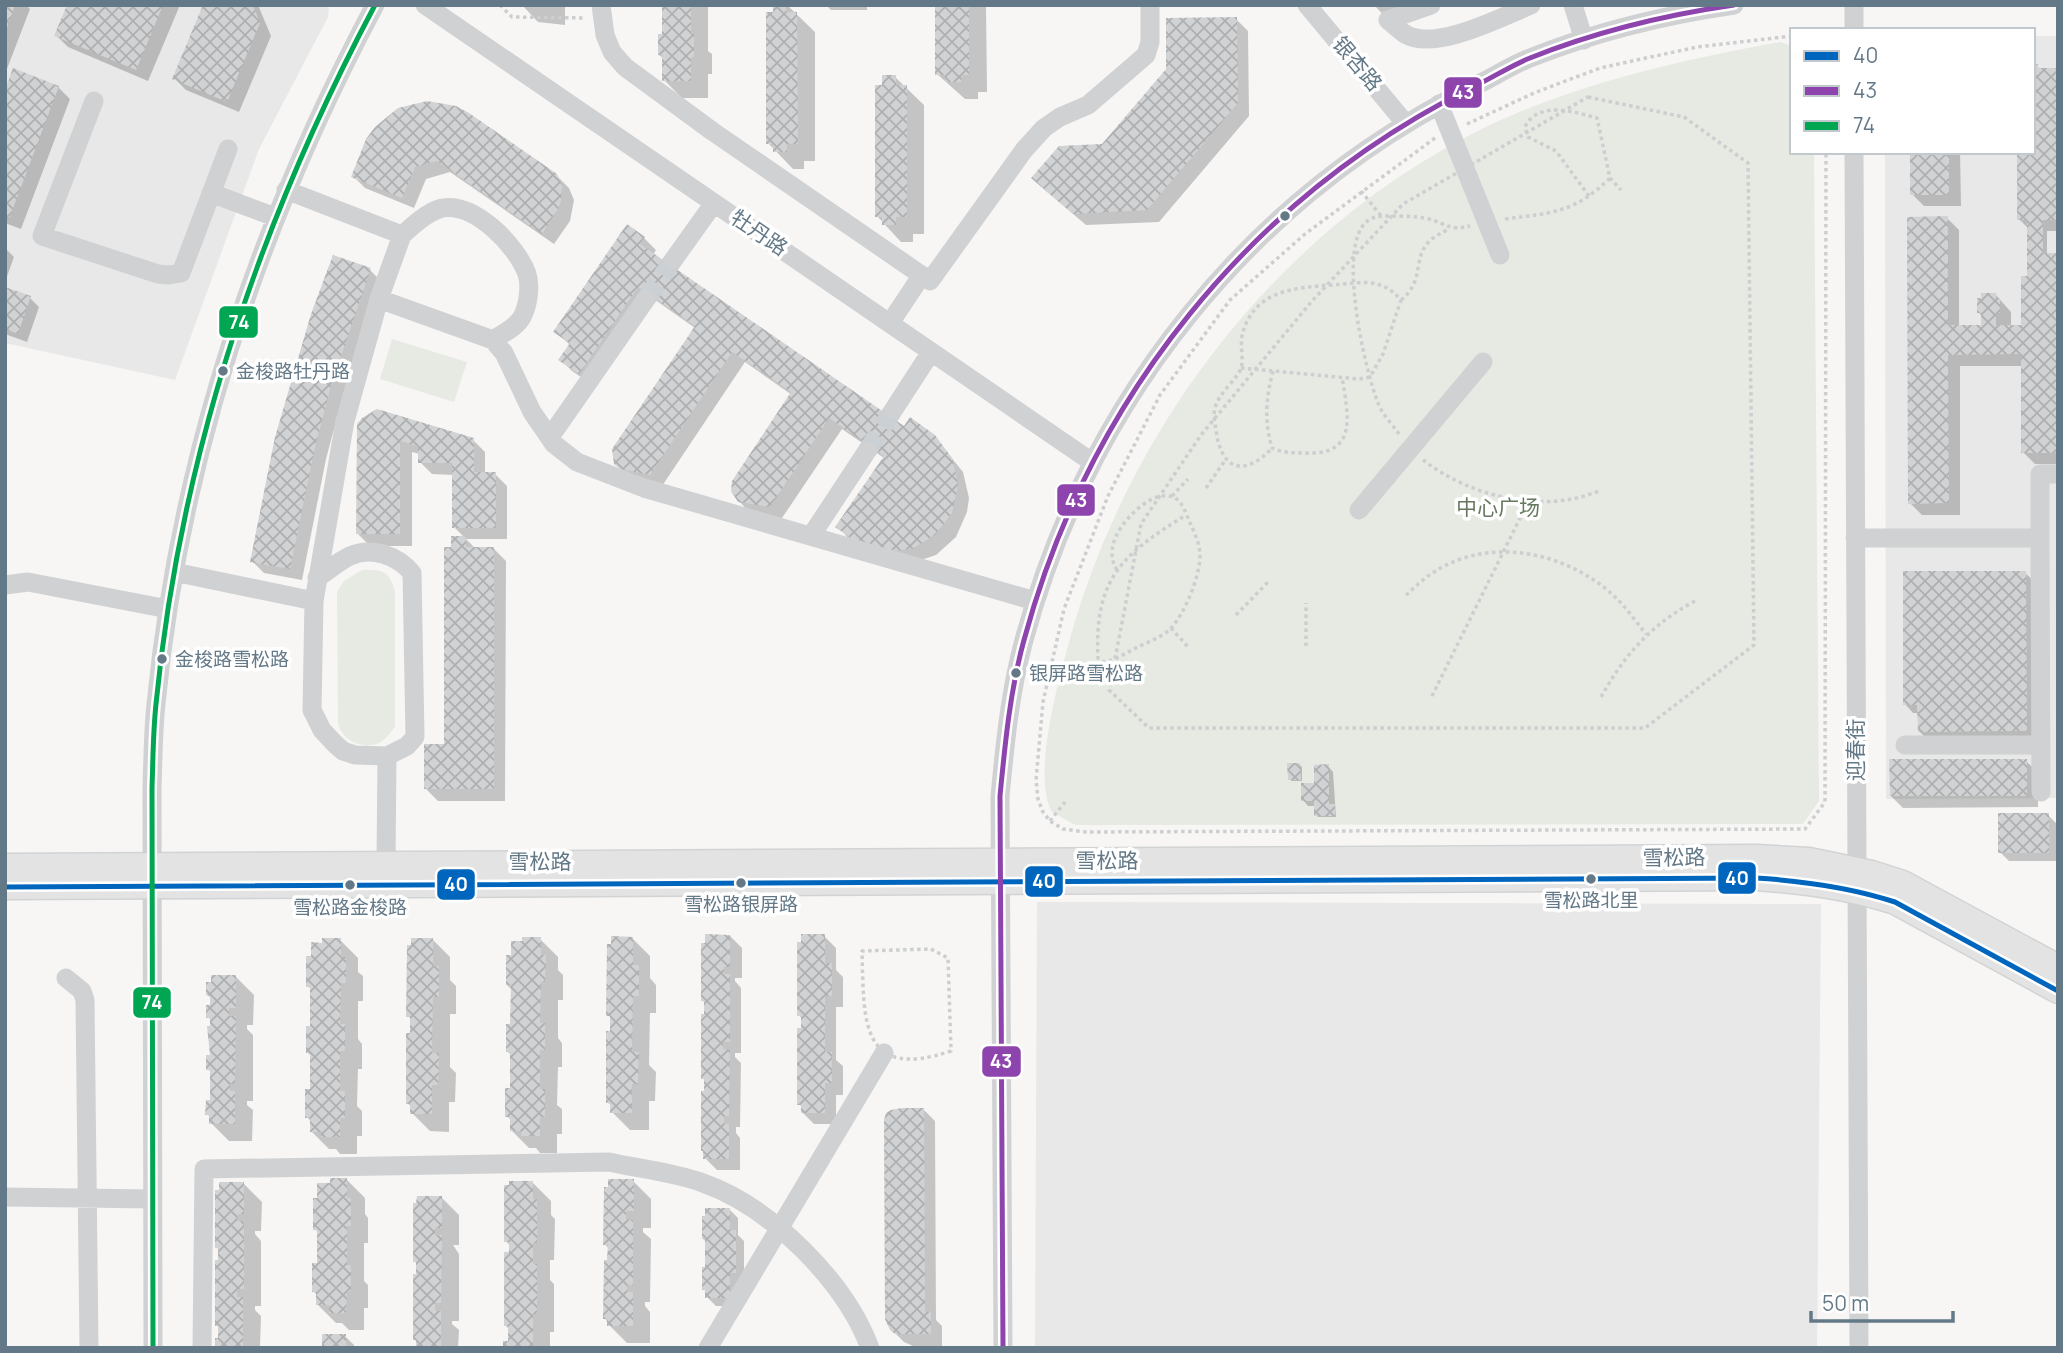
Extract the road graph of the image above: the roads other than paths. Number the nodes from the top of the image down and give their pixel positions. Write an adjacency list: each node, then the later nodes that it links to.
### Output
1 (375, 5): 19 (street)
2 (425, 5): 21 (street, 牡丹路)
3 (1150, 5): 26 (street)
4 (1307, 5): 16 (street, 银杏路)
5 (1431, 5): 6 (street)
6 (1531, 5)
7 (1573, 5): 13 (street)
8 (1734, 5): 11 (street)
9 (1854, 5): 12 (street)
10 (602, 12): 26 (street)
11 (1642, 14): 13 (street)
12 (1854, 28)
13 (1584, 40): 15 (street)
14 (94, 101): 20 (street)
15 (1439, 104): 16 (street); 24 (street)
16 (1406, 124): 36 (street)
17 (228, 149): 20 (street)
18 (1854, 154): 40 (street, 迎春街)
19 (286, 190): 22 (street); 23 (street)
20 (211, 193): 22 (street)
21 (714, 203): 25 (street); 29 (street, 牡丹路)
22 (275, 217): 42 (street)
23 (402, 235): 27 (street); 30 (street)
24 (1500, 255)
25 (674, 259)
26 (922, 275): 29 (street)
27 (379, 299): 30 (street); 43 (street)
28 (646, 299): 34 (street)
29 (890, 323): 31 (street, 牡丹路)
30 (493, 340): 34 (street)
31 (932, 352): 33 (street); 36 (street, 牡丹路)
32 (1483, 362): 38 (street)
33 (894, 409)
34 (550, 437): 39 (street)
35 (867, 451): 39 (street)
36 (1092, 462): 46 (street)
37 (2058, 474): 41 (street)
38 (1359, 510)
39 (811, 536): 46 (street)
40 (1855, 538): 41 (street); 56 (street, 迎春街)
41 (2040, 538): 49 (street)
42 (174, 572): 45 (street); 47 (street)
43 (317, 578): 45 (street); 50 (street)
44 (5, 586): 47 (street)
45 (314, 601): 50 (street)
46 (1035, 601): 54 (street)
47 (168, 609): 55 (street)
48 (1905, 745): 49 (street)
49 (2041, 745): 51 (street)
50 (387, 756): 52 (street)
51 (2041, 792)
52 (386, 863): 54 (main road, 雪松路); 55 (main road, 雪松路)
53 (5, 866): 55 (main road, 雪松路)
54 (1000, 872): 55 (main road, 雪松路); 56 (main road, 雪松路); 71 (street)
55 (152, 875): 57 (main road, 雪松路); 64 (street)
56 (1856, 880): 58 (main road, 雪松路); 60 (main road, 雪松路); 72 (street, 迎春街)
57 (5, 887)
58 (2058, 967)
59 (66, 978): 63 (street)
60 (2058, 991)
61 (884, 1053): 65 (street)
62 (5, 1198): 63 (street)
63 (88, 1198): 64 (street); 66 (street)
64 (153, 1199): 67 (street)
65 (780, 1230): 68 (street); 69 (street); 70 (street)
66 (89, 1348)
67 (153, 1348)
68 (202, 1348)
69 (708, 1348)
70 (870, 1348)
71 (1003, 1348)
72 (1859, 1348)

